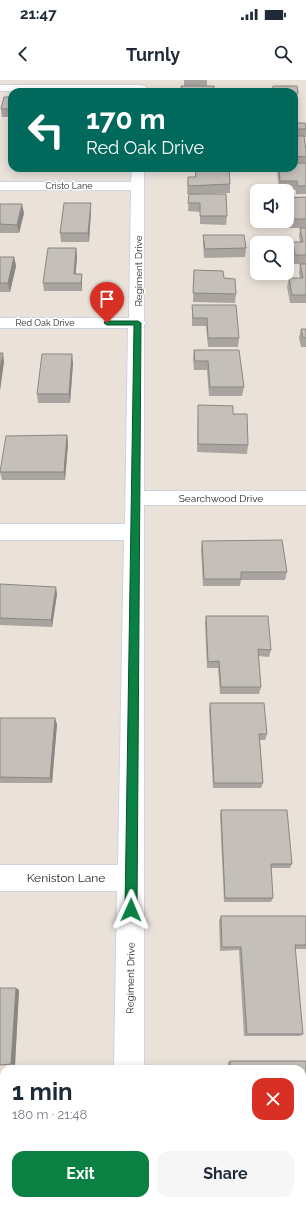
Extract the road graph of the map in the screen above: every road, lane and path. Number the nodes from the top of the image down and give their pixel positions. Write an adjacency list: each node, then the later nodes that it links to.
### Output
1 (141, 87): 2 (street)
2 (0, 88)
3 (138, 177): 4 (street, Cristo Lane); 6 (street, Regiment Drive)
4 (0, 186)
5 (0, 323): 6 (street, Red Oak Drive)
6 (138, 323): 7 (street, Regiment Drive)
7 (136, 498): 8 (street, Searchwood Drive); 10 (street, Regiment Drive)
8 (306, 498)
9 (0, 532): 10 (street)
10 (135, 532): 12 (street, Regiment Drive)
11 (0, 878): 12 (street, Keniston Lane)
12 (131, 878): 13 (street, Regiment Drive)
13 (129, 1065)

